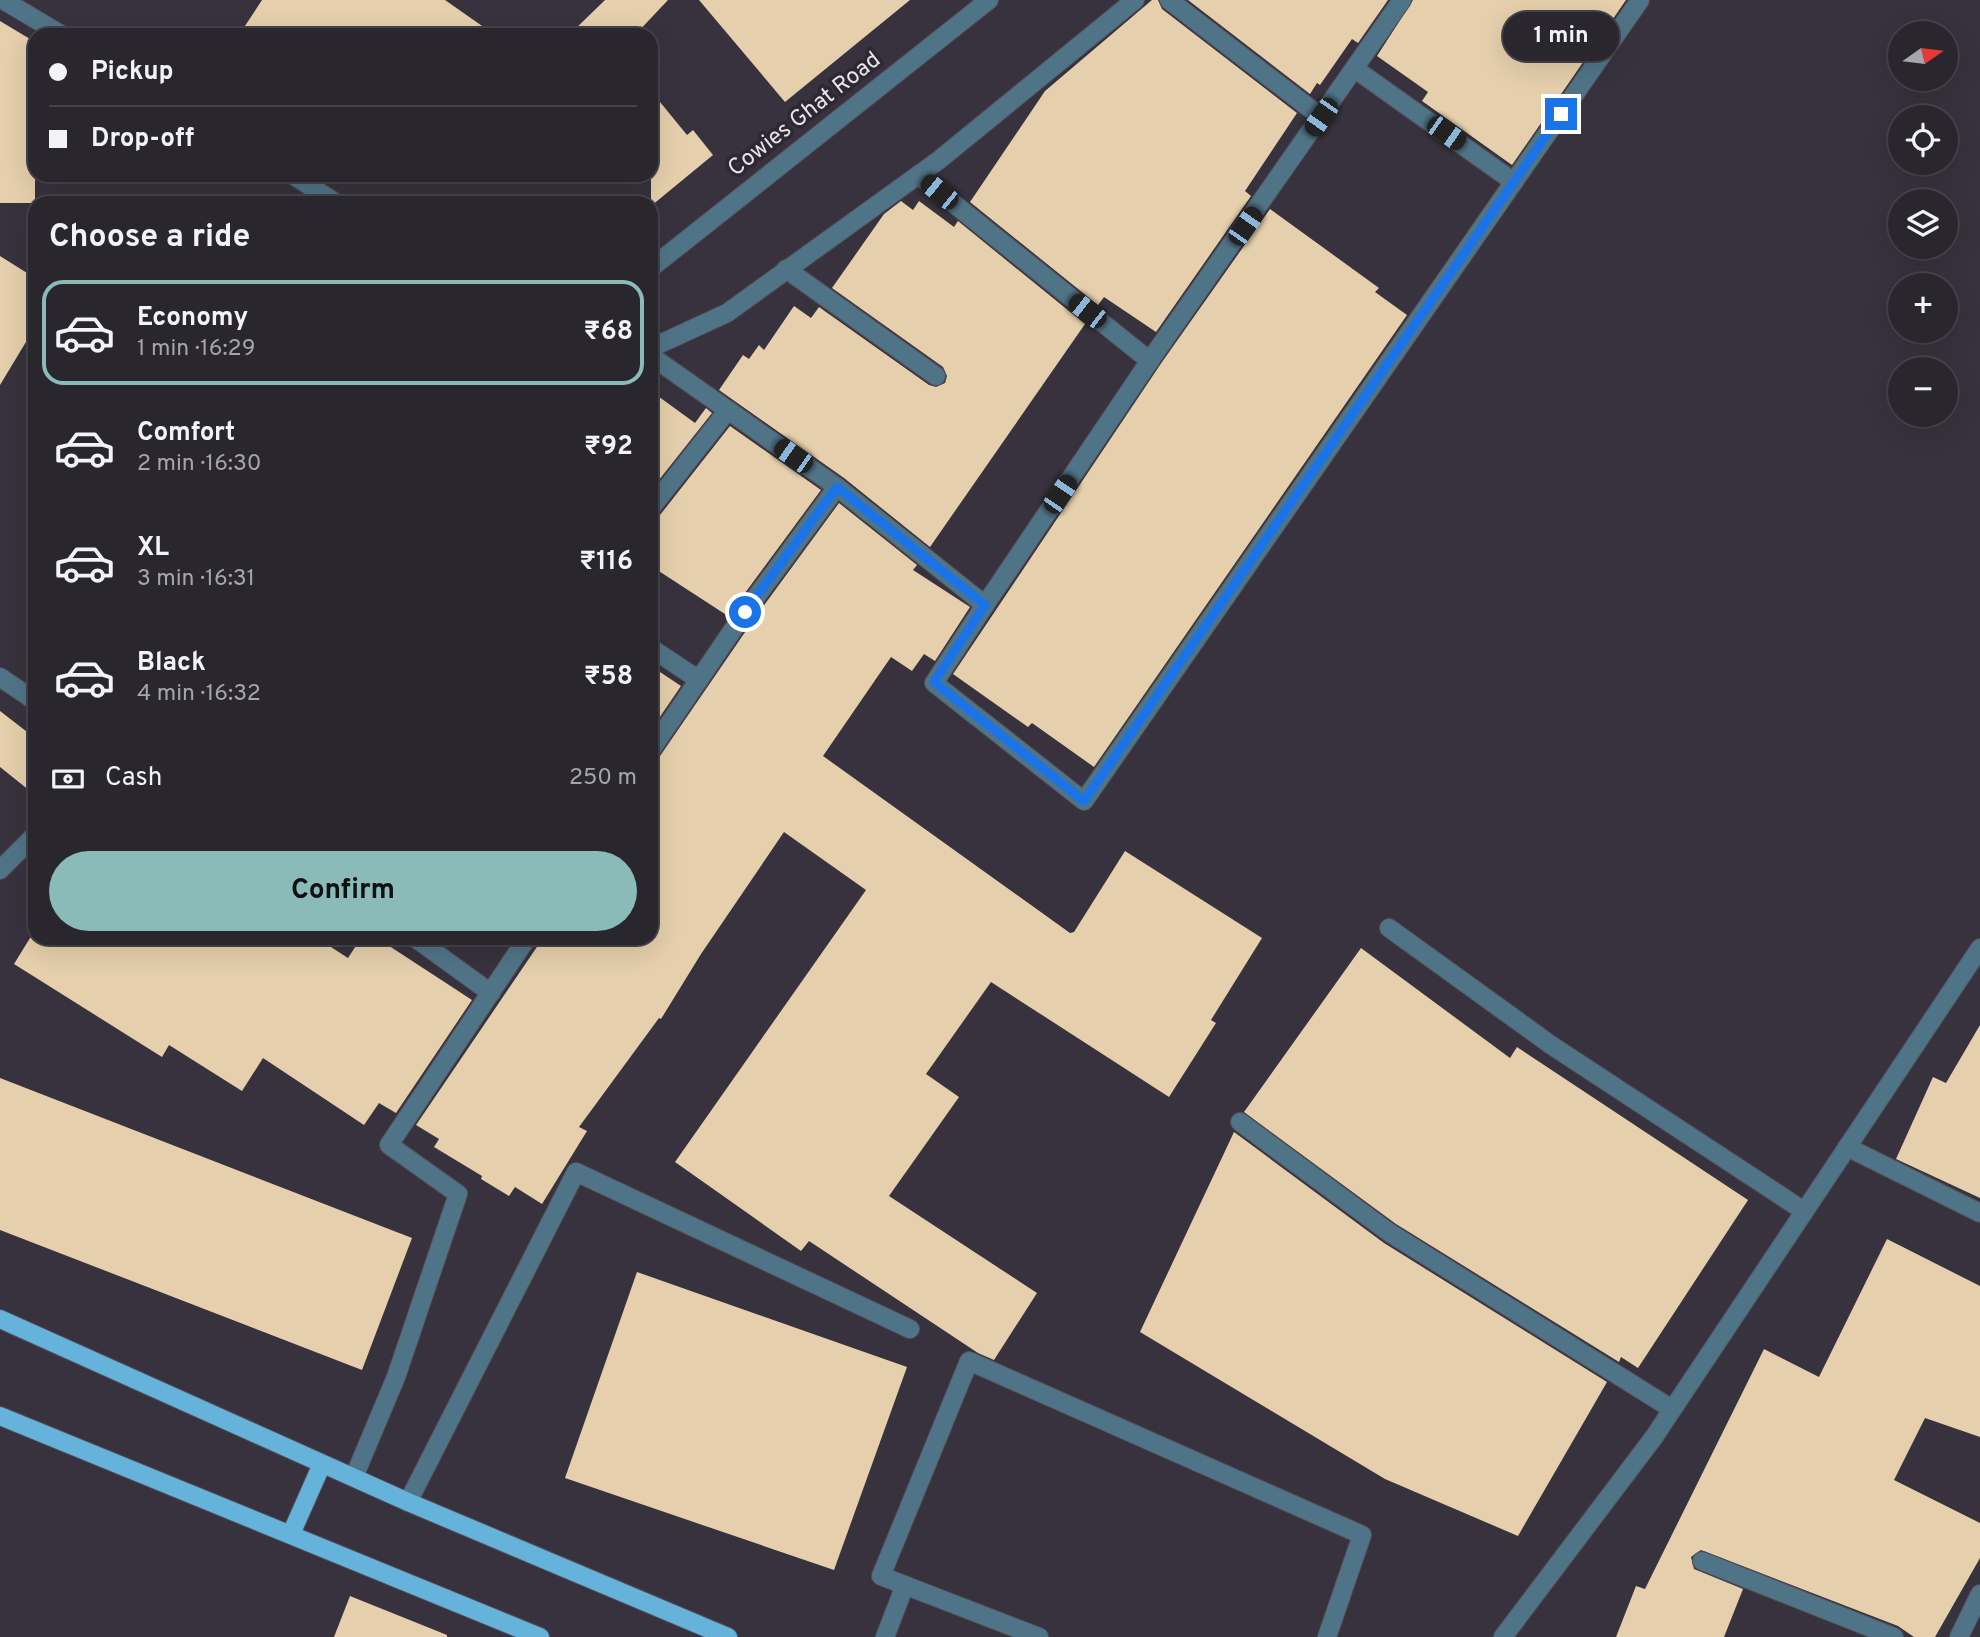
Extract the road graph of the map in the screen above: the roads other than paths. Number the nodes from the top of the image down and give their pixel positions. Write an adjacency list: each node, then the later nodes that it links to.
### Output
1 (3, 0): 7 (street)
2 (989, 0): 14 (street, Cowies Ghat Road)
3 (1135, 0): 10 (street)
4 (1169, 0): 9 (street)
5 (1402, 0): 8 (street)
6 (1640, 0): 12 (street)
7 (50, 28)
8 (1355, 69): 9 (street); 12 (street)
9 (1321, 117): 18 (street)
10 (918, 175): 15 (street); 18 (street)
11 (304, 182): 13 (street)
12 (1514, 182): 23 (street)
13 (325, 196)
14 (658, 262)
15 (786, 270): 16 (street); 19 (street)
16 (658, 345)
17 (658, 361): 20 (street)
18 (1150, 362): 23 (street)
19 (936, 376)
20 (728, 410): 21 (street); 22 (street)
21 (837, 487): 23 (street); 26 (street)
22 (658, 499)
23 (985, 605)
24 (658, 653): 26 (street)
25 (0, 677): 27 (street)
26 (699, 680): 28 (street)
27 (28, 696)
28 (658, 740)
29 (28, 842): 30 (street)
30 (0, 870)
31 (1389, 928): 38 (street)
32 (425, 945): 35 (street)
33 (522, 945): 35 (street)
34 (1980, 948): 37 (street)
35 (491, 993): 45 (street)
36 (1240, 1122): 42 (street)
37 (1847, 1147): 38 (street); 39 (street)
38 (1804, 1211): 42 (street)
39 (1980, 1213)
40 (0, 1319): 44 (main road)
41 (909, 1329): 46 (street)
42 (1672, 1409): 56 (street)
43 (0, 1416): 47 (main road)
44 (322, 1464): 45 (main road); 47 (main road)
45 (354, 1477): 46 (main road)
46 (408, 1502): 52 (main road)
47 (291, 1534): 51 (main road)
48 (1702, 1561): 57 (street)
49 (905, 1585): 53 (street); 54 (street); 55 (street)
50 (1980, 1594): 58 (street)
51 (540, 1637)
52 (728, 1637)
53 (885, 1637)
54 (1039, 1637)
55 (1327, 1637)
56 (1503, 1637)
57 (1894, 1637)
58 (1959, 1637)

